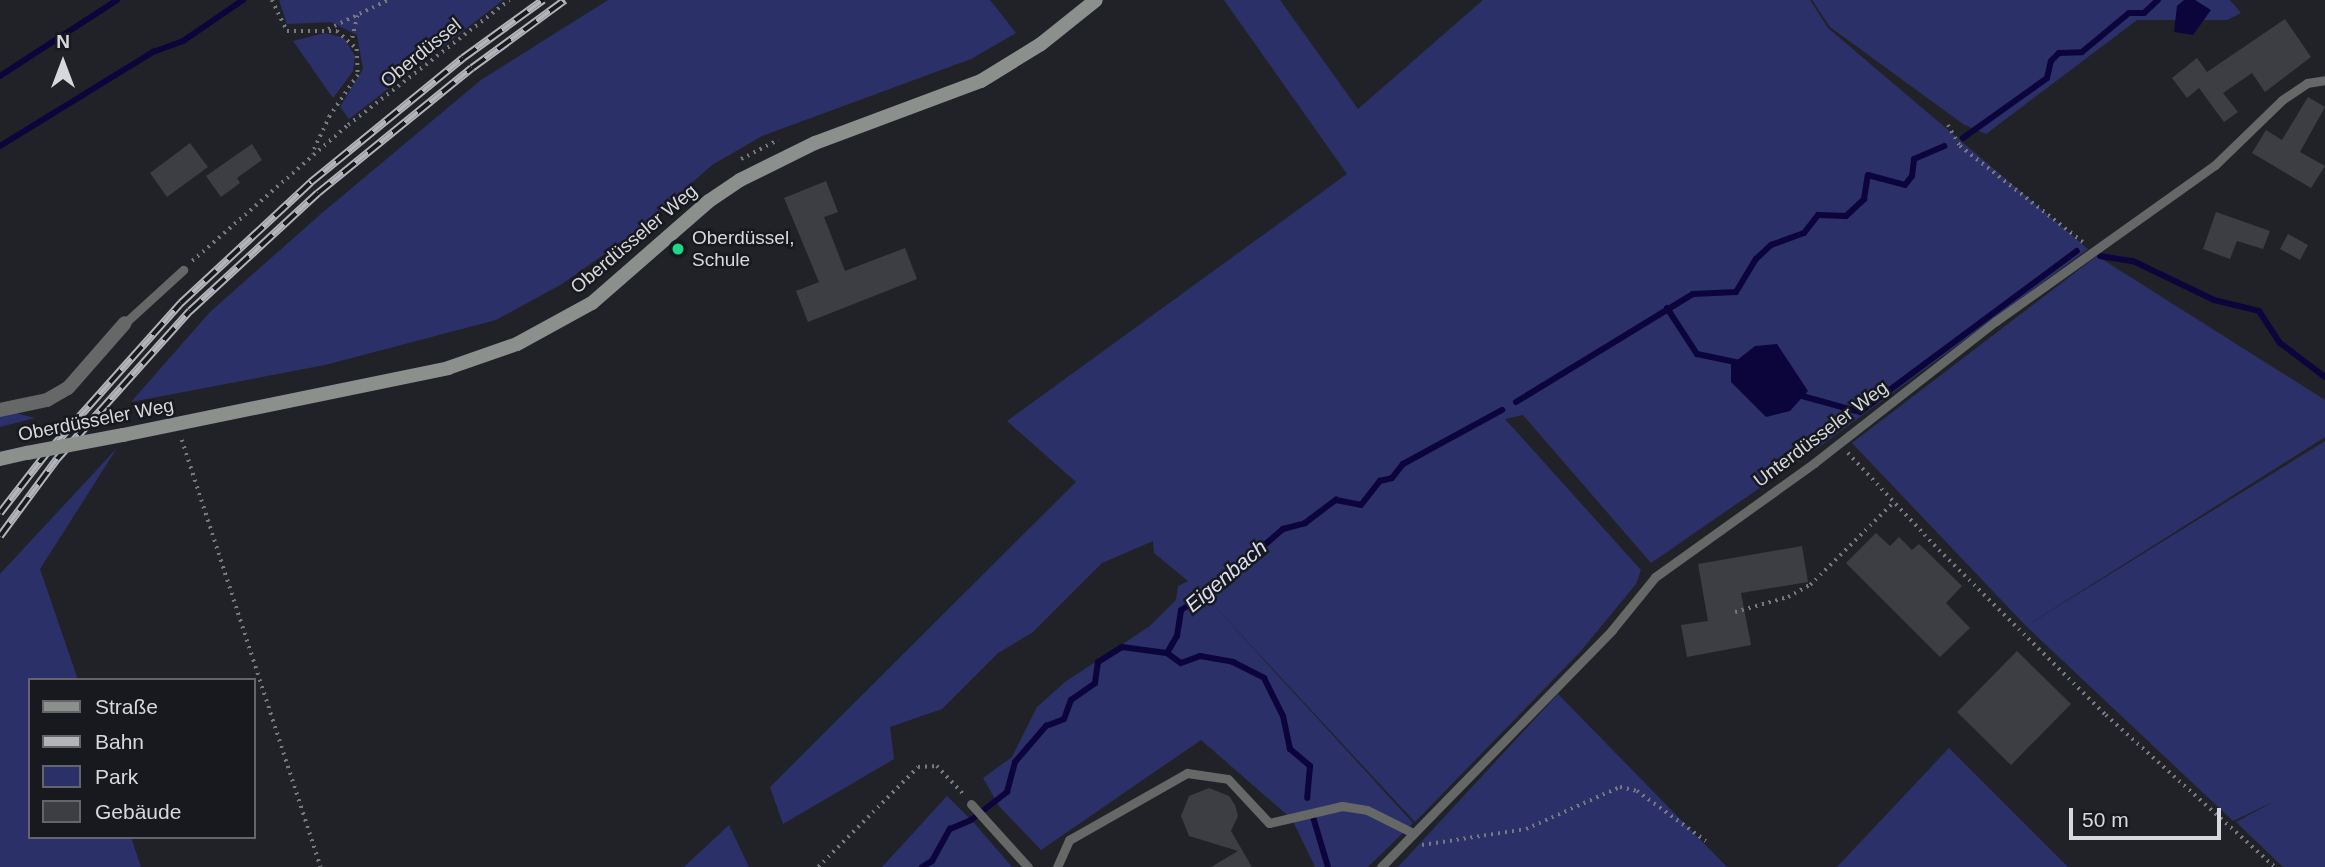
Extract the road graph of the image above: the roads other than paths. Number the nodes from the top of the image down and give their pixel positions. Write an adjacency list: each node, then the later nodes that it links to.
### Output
1 (1096, 0): 6 (street, Oberdüsseler Weg, bridge)
2 (2325, 80): 8 (lane, Unterdüsseler Weg)
3 (183, 270): 4 (lane, Oberdüsseler Weg)
4 (125, 323): 5 (street, Oberdüsseler Weg)
5 (0, 410)
6 (0, 459)
7 (971, 804): 9 (lane)
8 (1413, 832): 10 (lane); 11 (lane, Unterdüsseler Weg)
9 (1028, 867)
10 (1057, 867)
11 (1381, 867)

